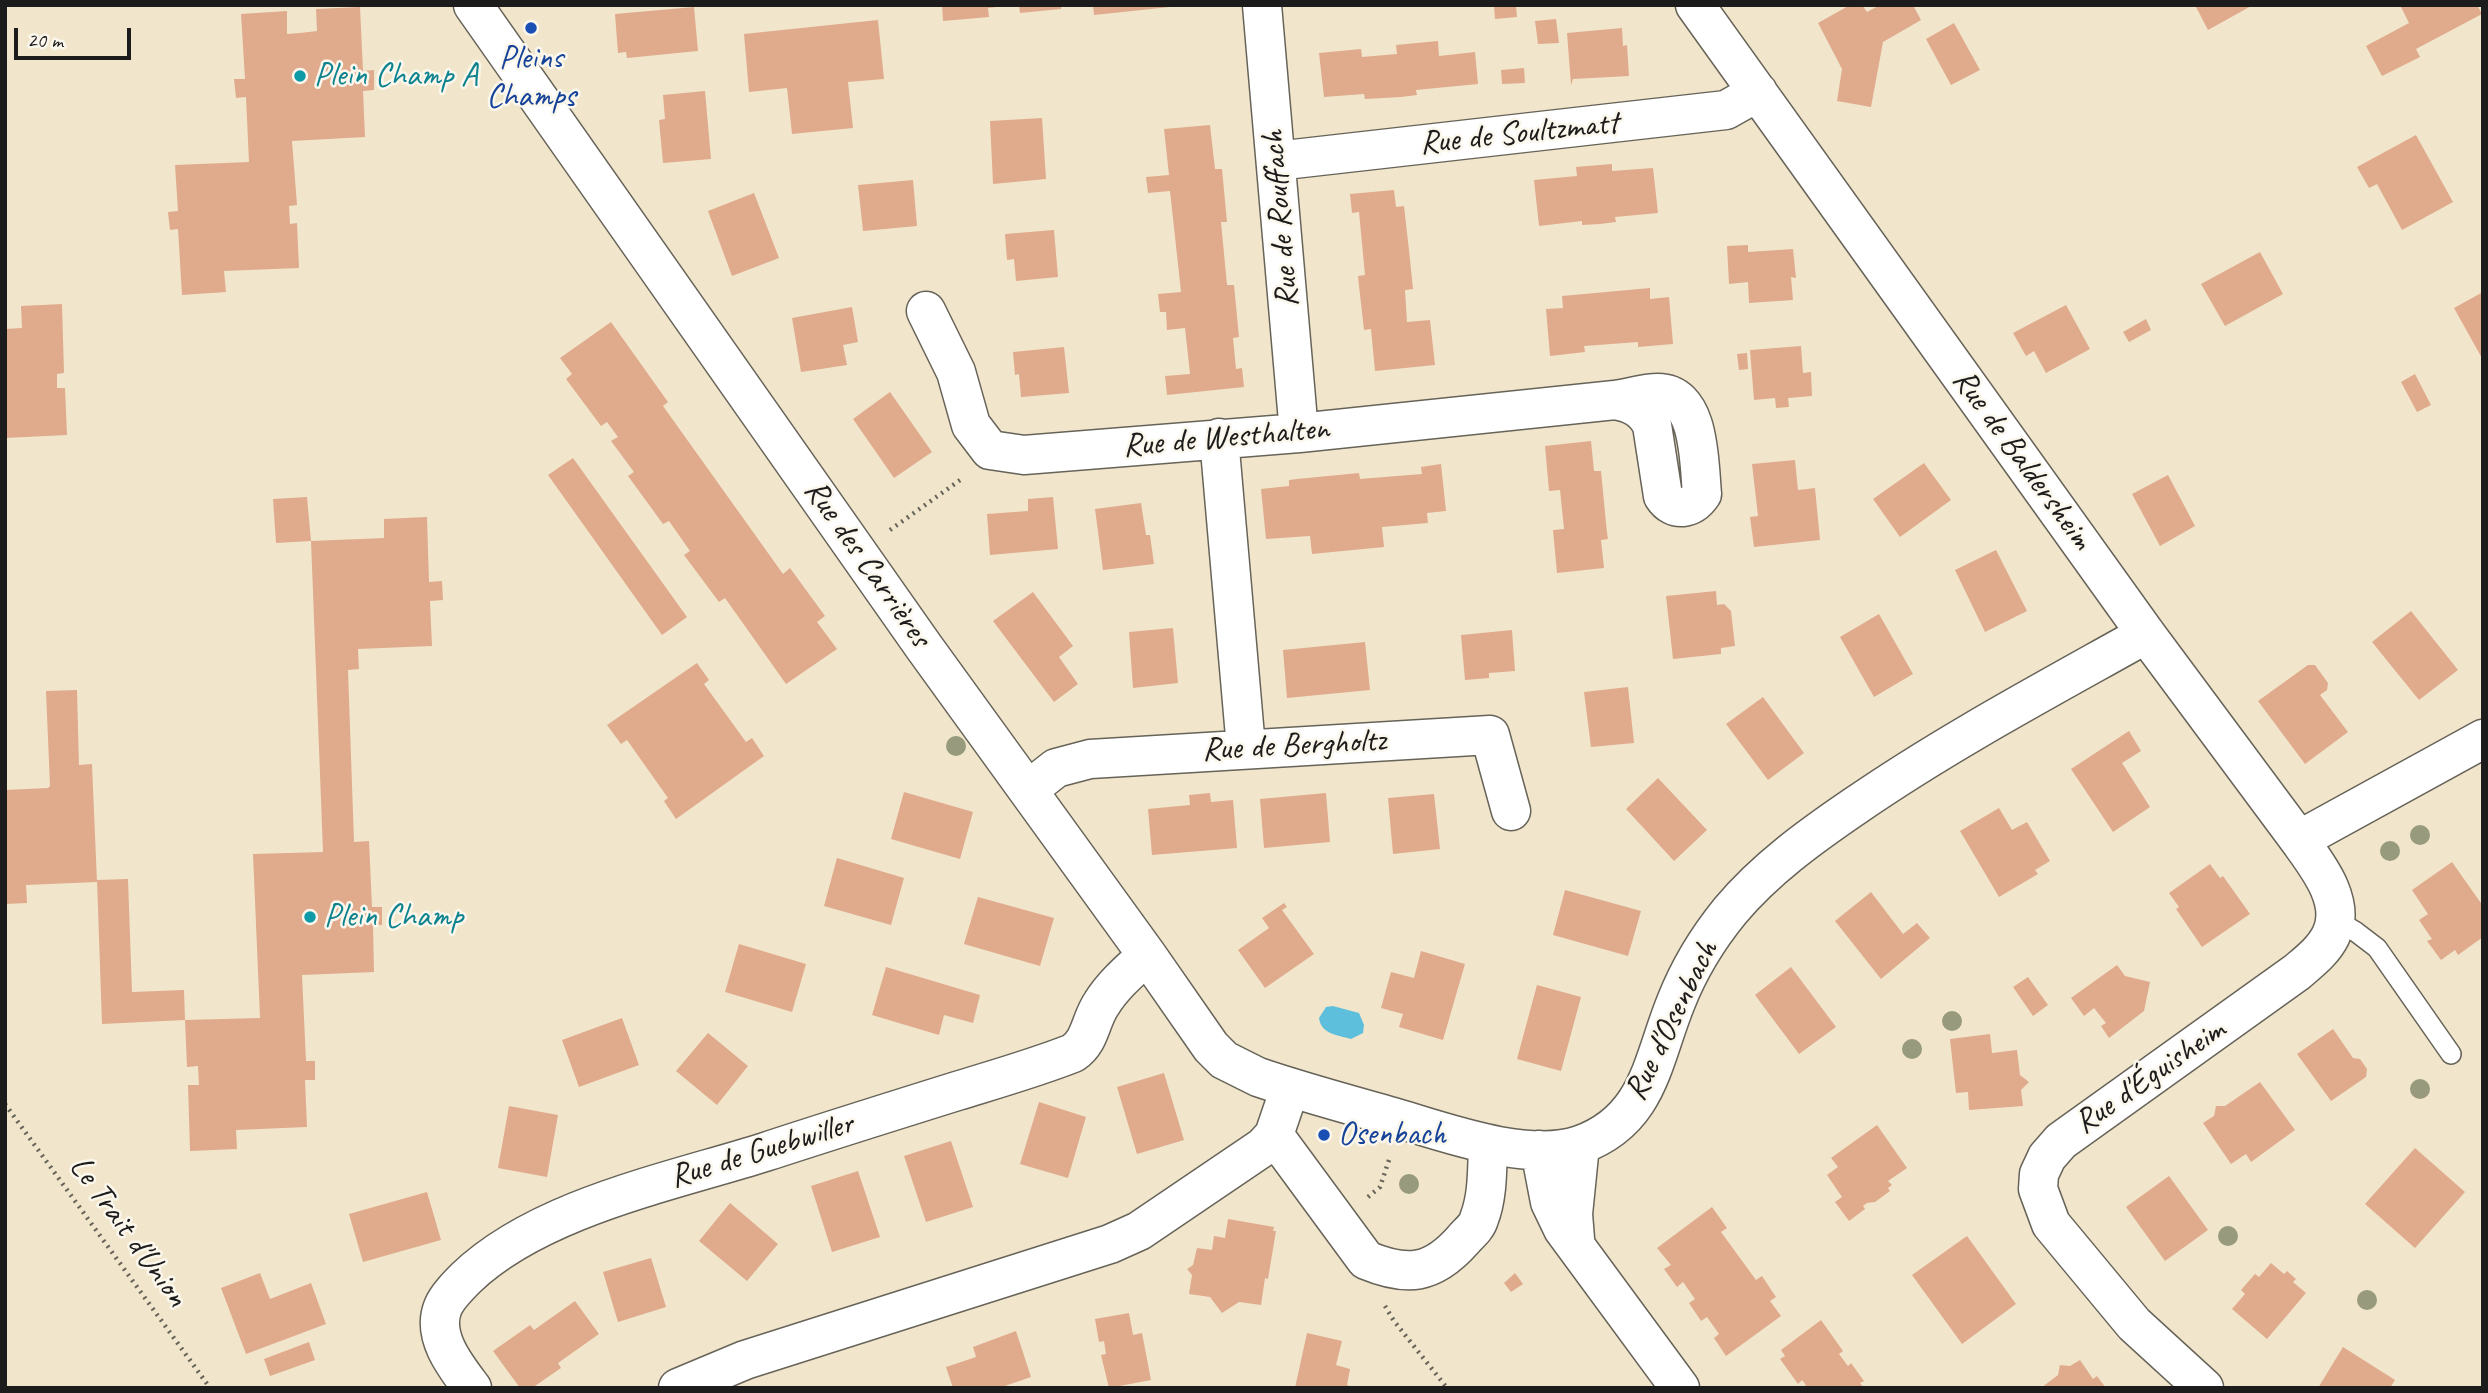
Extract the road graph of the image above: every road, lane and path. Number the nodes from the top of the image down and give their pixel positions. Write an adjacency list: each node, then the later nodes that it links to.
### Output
1 (474, 5): 11 (street, Rue des Carrières)
2 (1262, 5): 5 (street, Rue de Rouffach)
3 (1695, 5): 4 (street, Rue de Baldersheim)
4 (1758, 92): 5 (street, Rue de Soultzmatt); 12 (street, Rue de Baldersheim)
5 (1276, 161): 8 (street, Rue de Rouffach)
6 (926, 311): 10 (street)
7 (1615, 400): 8 (street, Rue de Westhalten)
8 (1299, 433): 9 (street, Rue de Westhalten)
9 (1219, 438): 10 (street, Rue de Westhalten); 14 (street)
10 (990, 450): 11 (path)
11 (858, 552): 15 (street, Rue des Carrières)
12 (2146, 634): 17 (street, Rue de Baldersheim); 26 (street, Rue d'Osenbach)
13 (2483, 739): 17 (street)
14 (1246, 748): 15 (street, Rue de Bergholtz); 16 (street, Rue de Bergholtz)
15 (1028, 790): 19 (street, Rue des Carrières)
16 (1511, 811)
17 (2299, 840): 18 (street, Rue de Baldersheim)
18 (2336, 920): 20 (lane); 36 (street, Rue d'Éguisheim)
19 (1147, 955): 21 (street, Rue des Carrières); 32 (street, Rue de Guebwiller)
20 (2451, 1054)
21 (1290, 1088): 23 (street, Rue d'Osenbach); 24 (street)
22 (5, 1104): 31 (path, Le Trait d'Union)
23 (1402, 1120): 25 (street, Rue d'Osenbach); 28 (path)
24 (1274, 1135): 28 (street); 33 (street)
25 (1488, 1144): 27 (street, Rue d'Osenbach); 30 (street)
26 (1580, 1144): 27 (street, Rue d'Osenbach); 29 (street)
27 (1540, 1150): 29 (street)
28 (1337, 1220): 30 (street)
29 (1576, 1244): 35 (street)
30 (1366, 1261): 34 (path)
31 (210, 1388)
32 (472, 1388)
33 (678, 1388)
34 (1447, 1388)
35 (1680, 1388)
36 (2204, 1388)

